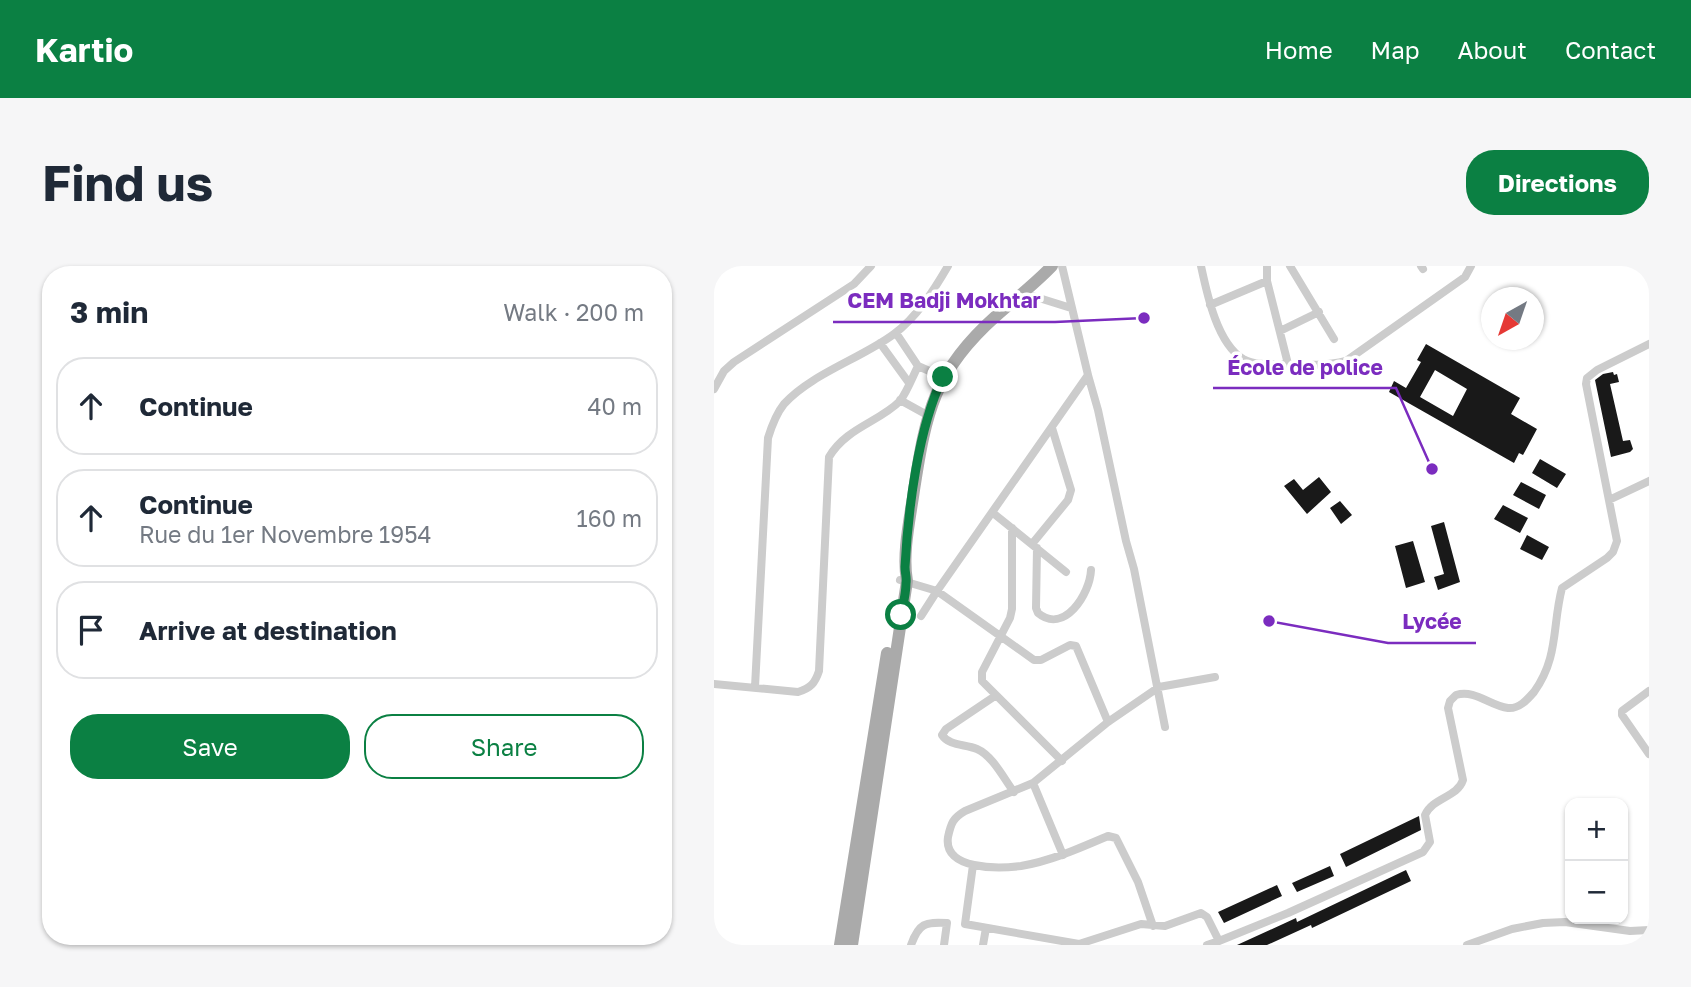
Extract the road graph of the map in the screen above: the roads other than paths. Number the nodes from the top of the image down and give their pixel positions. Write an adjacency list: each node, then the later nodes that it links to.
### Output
1 (871, 266): 24 (street)
2 (948, 266): 15 (street)
3 (1052, 266): 10 (main road)
4 (1062, 266): 12 (street)
5 (1201, 266): 11 (street)
6 (1267, 266): 9 (street)
7 (1290, 266): 13 (street)
8 (1469, 270): 19 (street)
9 (1267, 281): 11 (street); 14 (street)
10 (1023, 293): 12 (street); 22 (main road)
11 (1210, 305): 19 (street)
12 (1071, 308): 21 (street)
13 (1318, 312): 14 (street); 16 (street)
14 (1280, 331): 19 (street)
15 (895, 333): 17 (street); 20 (street)
16 (1334, 339)
17 (880, 343): 23 (street); 41 (street)
18 (1649, 344): 29 (street)
19 (1288, 364)
20 (918, 366): 22 (street); 23 (street)
21 (1088, 375): 27 (street); 42 (street)
22 (943, 377): 26 (main road)
23 (909, 383): 25 (street)
24 (714, 388)
25 (900, 400): 26 (street); 41 (street)
26 (929, 416): 35 (main road)
27 (1052, 428): 30 (street); 32 (street)
28 (1649, 481): 29 (street)
29 (1609, 500): 58 (street)
30 (993, 513): 31 (street); 36 (street)
31 (1012, 528): 32 (street); 38 (street)
32 (1035, 546): 33 (street); 34 (street)
33 (1091, 570)
34 (1066, 572)
35 (904, 577): 36 (street); 59 (main road); 60 (main road)
36 (936, 591): 37 (street); 38 (street)
37 (921, 616)
38 (1000, 637): 44 (street); 45 (street)
39 (1215, 677): 42 (street)
40 (714, 684): 41 (street)
41 (755, 687)
42 (1159, 687): 45 (street); 46 (street)
43 (1649, 691): 47 (street)
44 (995, 696): 48 (street); 50 (street)
45 (1108, 722): 48 (street)
46 (1165, 727)
47 (1649, 754)
48 (1062, 761): 49 (street)
49 (1034, 783): 50 (street); 51 (street)
50 (1014, 792): 52 (street)
51 (1063, 855): 52 (street); 55 (street)
52 (973, 865): 54 (street)
53 (947, 923): 54 (street); 61 (street); 62 (street)
54 (965, 924): 56 (street)
55 (1153, 926): 58 (street); 64 (street)
56 (986, 928): 63 (street); 64 (street)
57 (1649, 930): 66 (street)
58 (1219, 941): 65 (street)
59 (840, 945)
60 (852, 945)
61 (911, 945)
62 (944, 945)
63 (983, 945)
64 (1079, 945)
65 (1207, 945)
66 (1467, 945)

